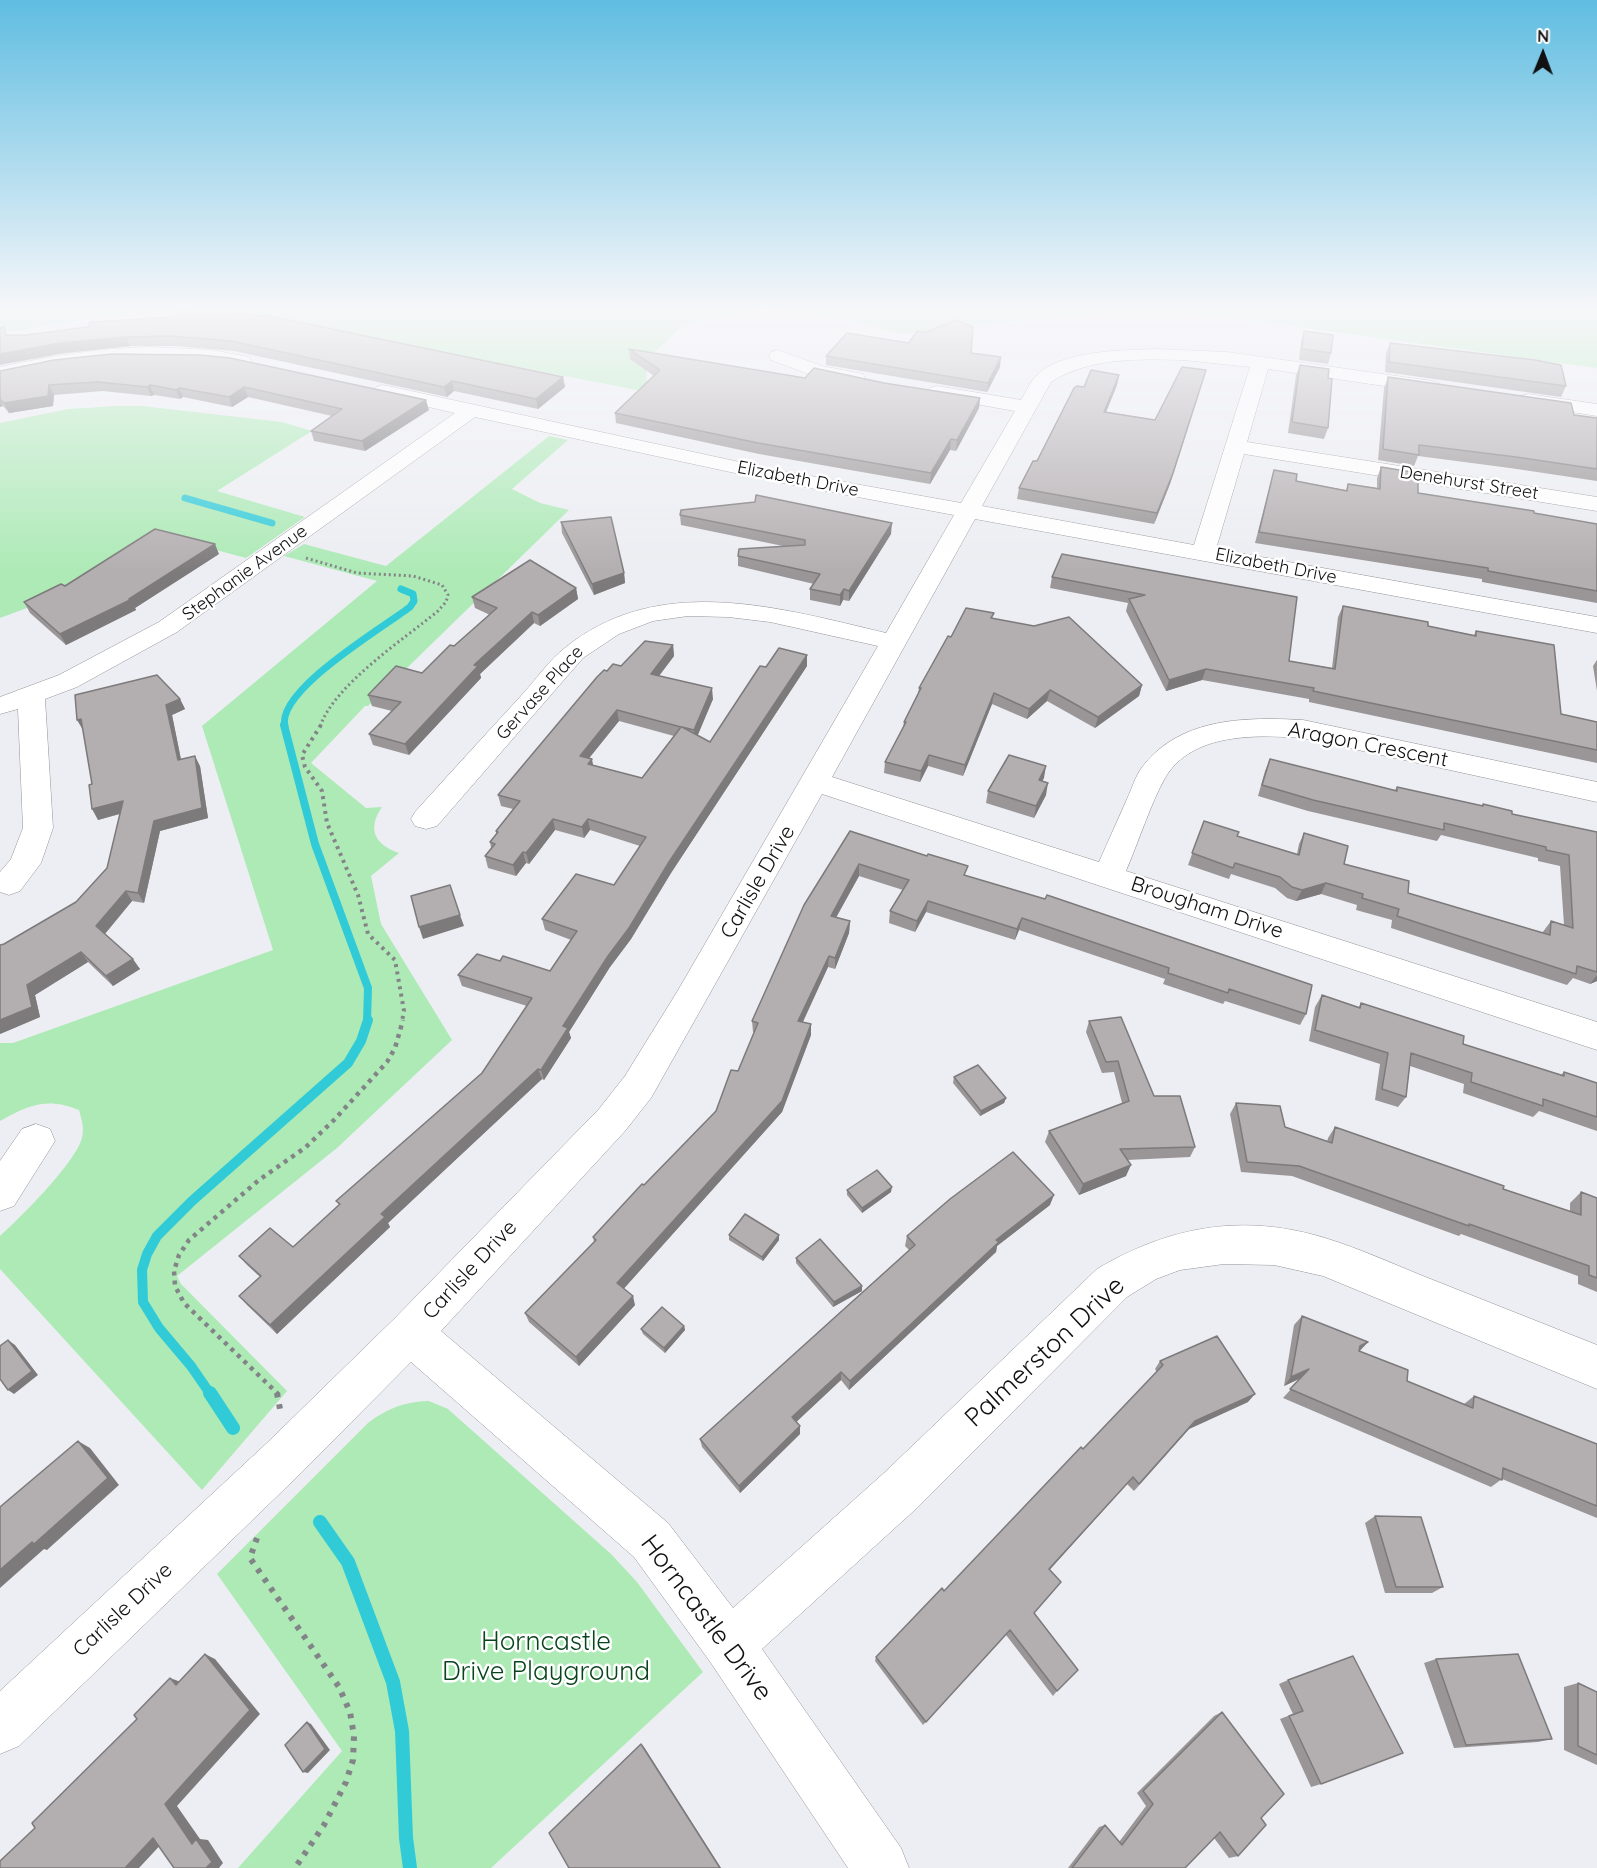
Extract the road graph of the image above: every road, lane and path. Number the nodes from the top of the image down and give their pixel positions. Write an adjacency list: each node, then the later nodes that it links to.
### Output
1 (412, 397): 7 (street, Elizabeth Drive)
2 (971, 397): 6 (street)
3 (1032, 397): 6 (street, Carlisle Drive)
4 (1251, 397): 9 (street)
5 (1505, 397): 8 (street)
6 (1027, 406): 11 (street, Carlisle Drive)
7 (472, 410): 11 (street, Elizabeth Drive); 12 (street, Stephanie Avenue)
8 (1597, 410)
9 (1235, 446): 10 (street, Denehurst Street); 13 (street)
10 (1597, 504)
11 (970, 510): 13 (street, Elizabeth Drive); 15 (street, Carlisle Drive)
12 (277, 550): 16 (street, Stephanie Avenue); 28 (path)
13 (1203, 552): 14 (street, Elizabeth Drive)
14 (1597, 626)
15 (892, 642): 18 (street, Carlisle Drive); 20 (street, Gervase Place)
16 (30, 695): 17 (street, Stephanie Avenue); 22 (street)
17 (0, 706)
18 (816, 782): 21 (street, Brougham Drive); 26 (street, Carlisle Drive)
19 (1597, 792): 21 (street, Aragon Crescent)
20 (426, 819)
21 (1109, 876): 23 (street, Brougham Drive)
22 (9, 883)
23 (1597, 1036)
24 (36, 1141): 25 (street)
25 (0, 1193)
26 (410, 1333): 28 (street, Carlisle Drive); 30 (street, Horncastle Drive)
27 (1597, 1367): 30 (street, Palmerston Drive)
28 (284, 1458): 31 (street, Carlisle Drive)
29 (258, 1535): 32 (path)
30 (729, 1645): 33 (street, Horncastle Drive)
31 (0, 1727)
32 (295, 1868)
33 (881, 1868)

